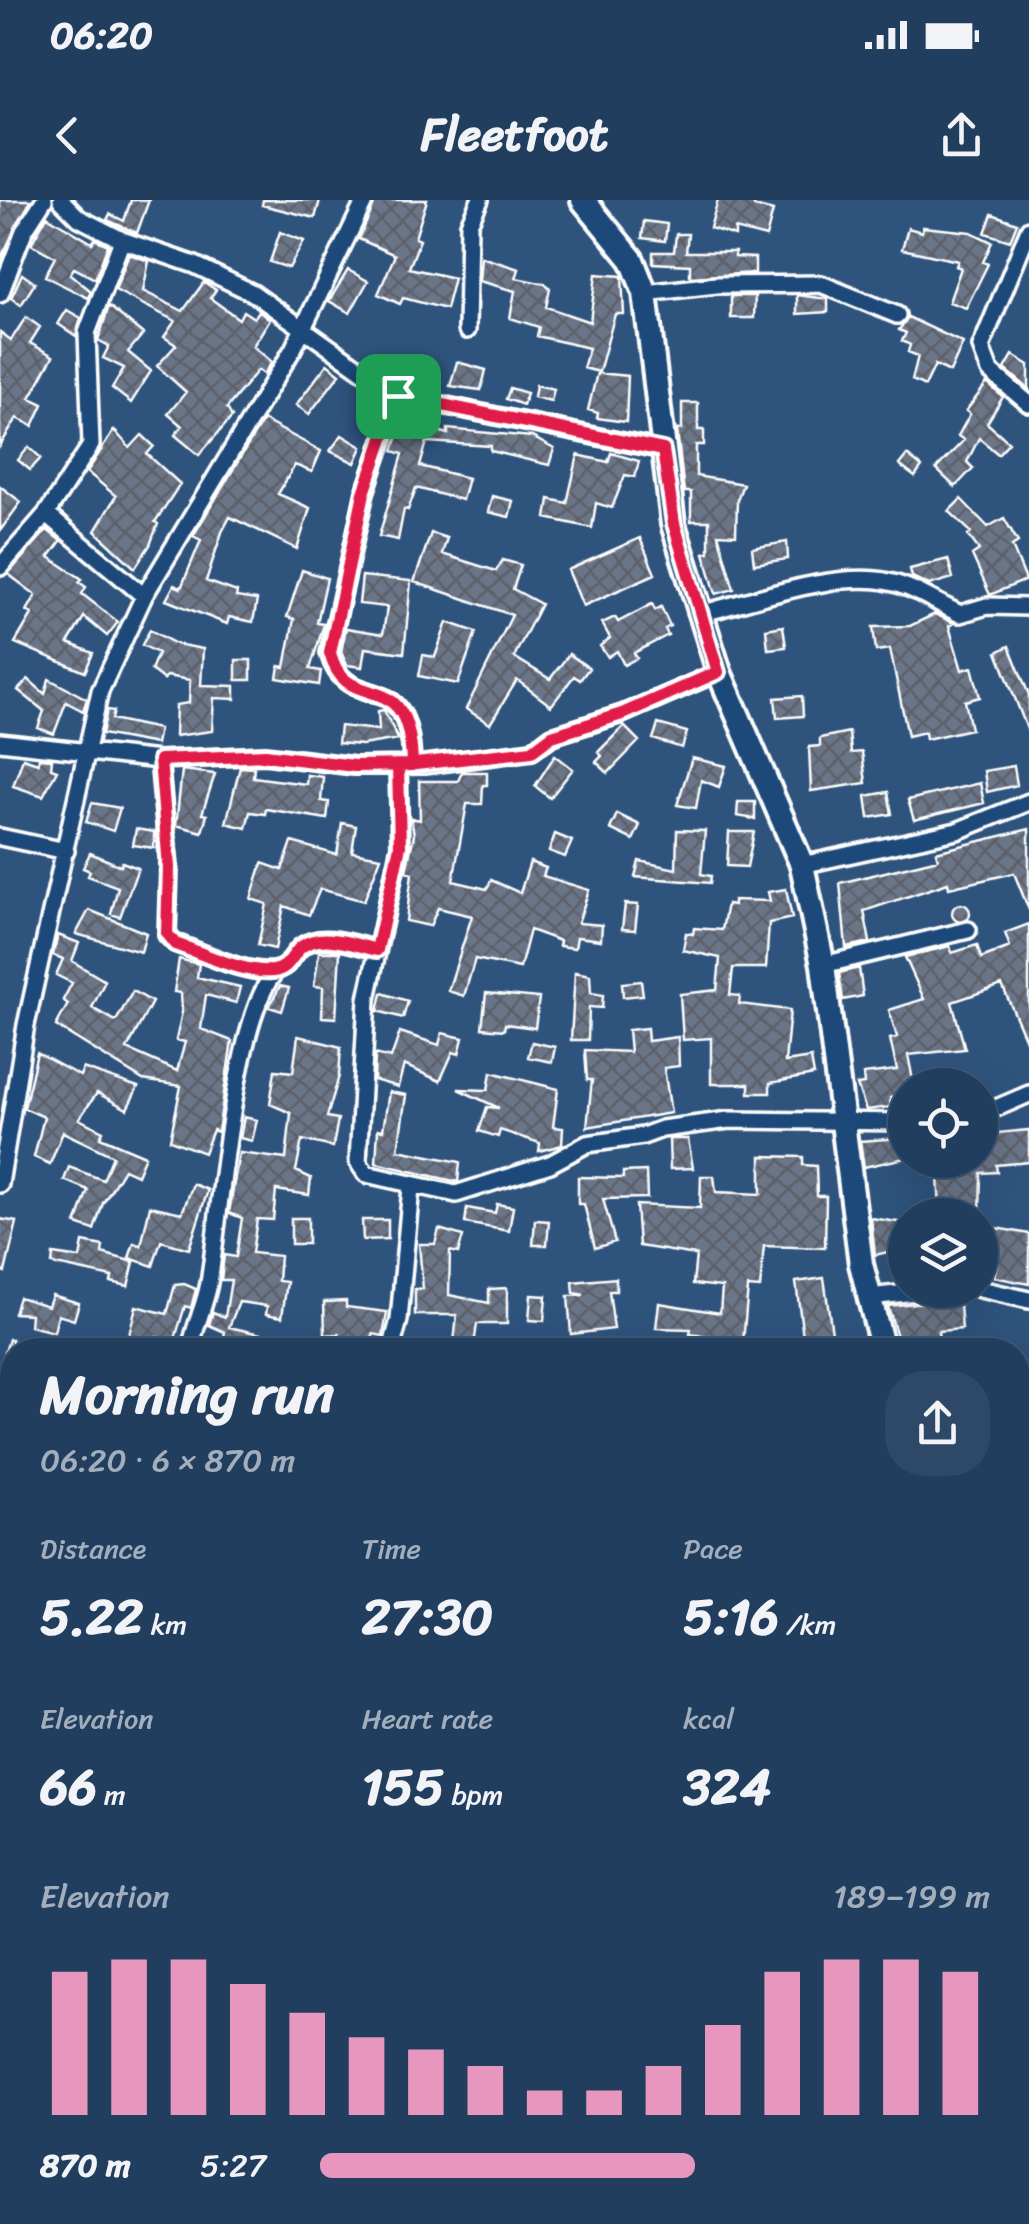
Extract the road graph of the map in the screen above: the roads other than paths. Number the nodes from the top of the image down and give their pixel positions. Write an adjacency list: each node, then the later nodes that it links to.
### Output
1 (44, 200): 9 (street)
2 (61, 200): 7 (street)
3 (365, 200): 12 (street)
4 (480, 200): 11 (street)
5 (582, 200): 8 (street)
6 (1029, 229): 14 (street)
7 (122, 240): 12 (street); 16 (street)
8 (646, 293): 10 (street); 15 (street)
9 (0, 294)
10 (897, 315)
11 (468, 330)
12 (302, 331): 13 (street); 18 (street)
13 (398, 396): 15 (street); 25 (street)
14 (1029, 404)
15 (663, 450): 20 (street)
16 (46, 514): 17 (street); 18 (street)
17 (0, 566)
18 (144, 596): 23 (street)
19 (1029, 608): 20 (street)
20 (700, 614): 21 (street)
21 (718, 672): 25 (street); 29 (street)
22 (0, 742): 23 (street)
23 (83, 754): 24 (street); 28 (street)
24 (160, 760): 25 (street); 33 (street)
25 (405, 766): 31 (street)
26 (1029, 802): 29 (street)
27 (0, 838): 28 (street)
28 (66, 851): 38 (street)
29 (802, 865): 32 (street)
30 (968, 930): 32 (street)
31 (377, 950): 33 (street); 39 (street)
32 (823, 965): 36 (street)
33 (276, 971): 44 (street)
34 (1029, 1094): 35 (street)
35 (998, 1107)
36 (839, 1120): 37 (street); 39 (street); 42 (street)
37 (888, 1121)
38 (0, 1184)
39 (411, 1187): 45 (street)
40 (998, 1292): 43 (street)
41 (888, 1295): 42 (street)
42 (868, 1297): 46 (street)
43 (1029, 1300)
44 (193, 1338)
45 (395, 1338)
46 (880, 1338)

